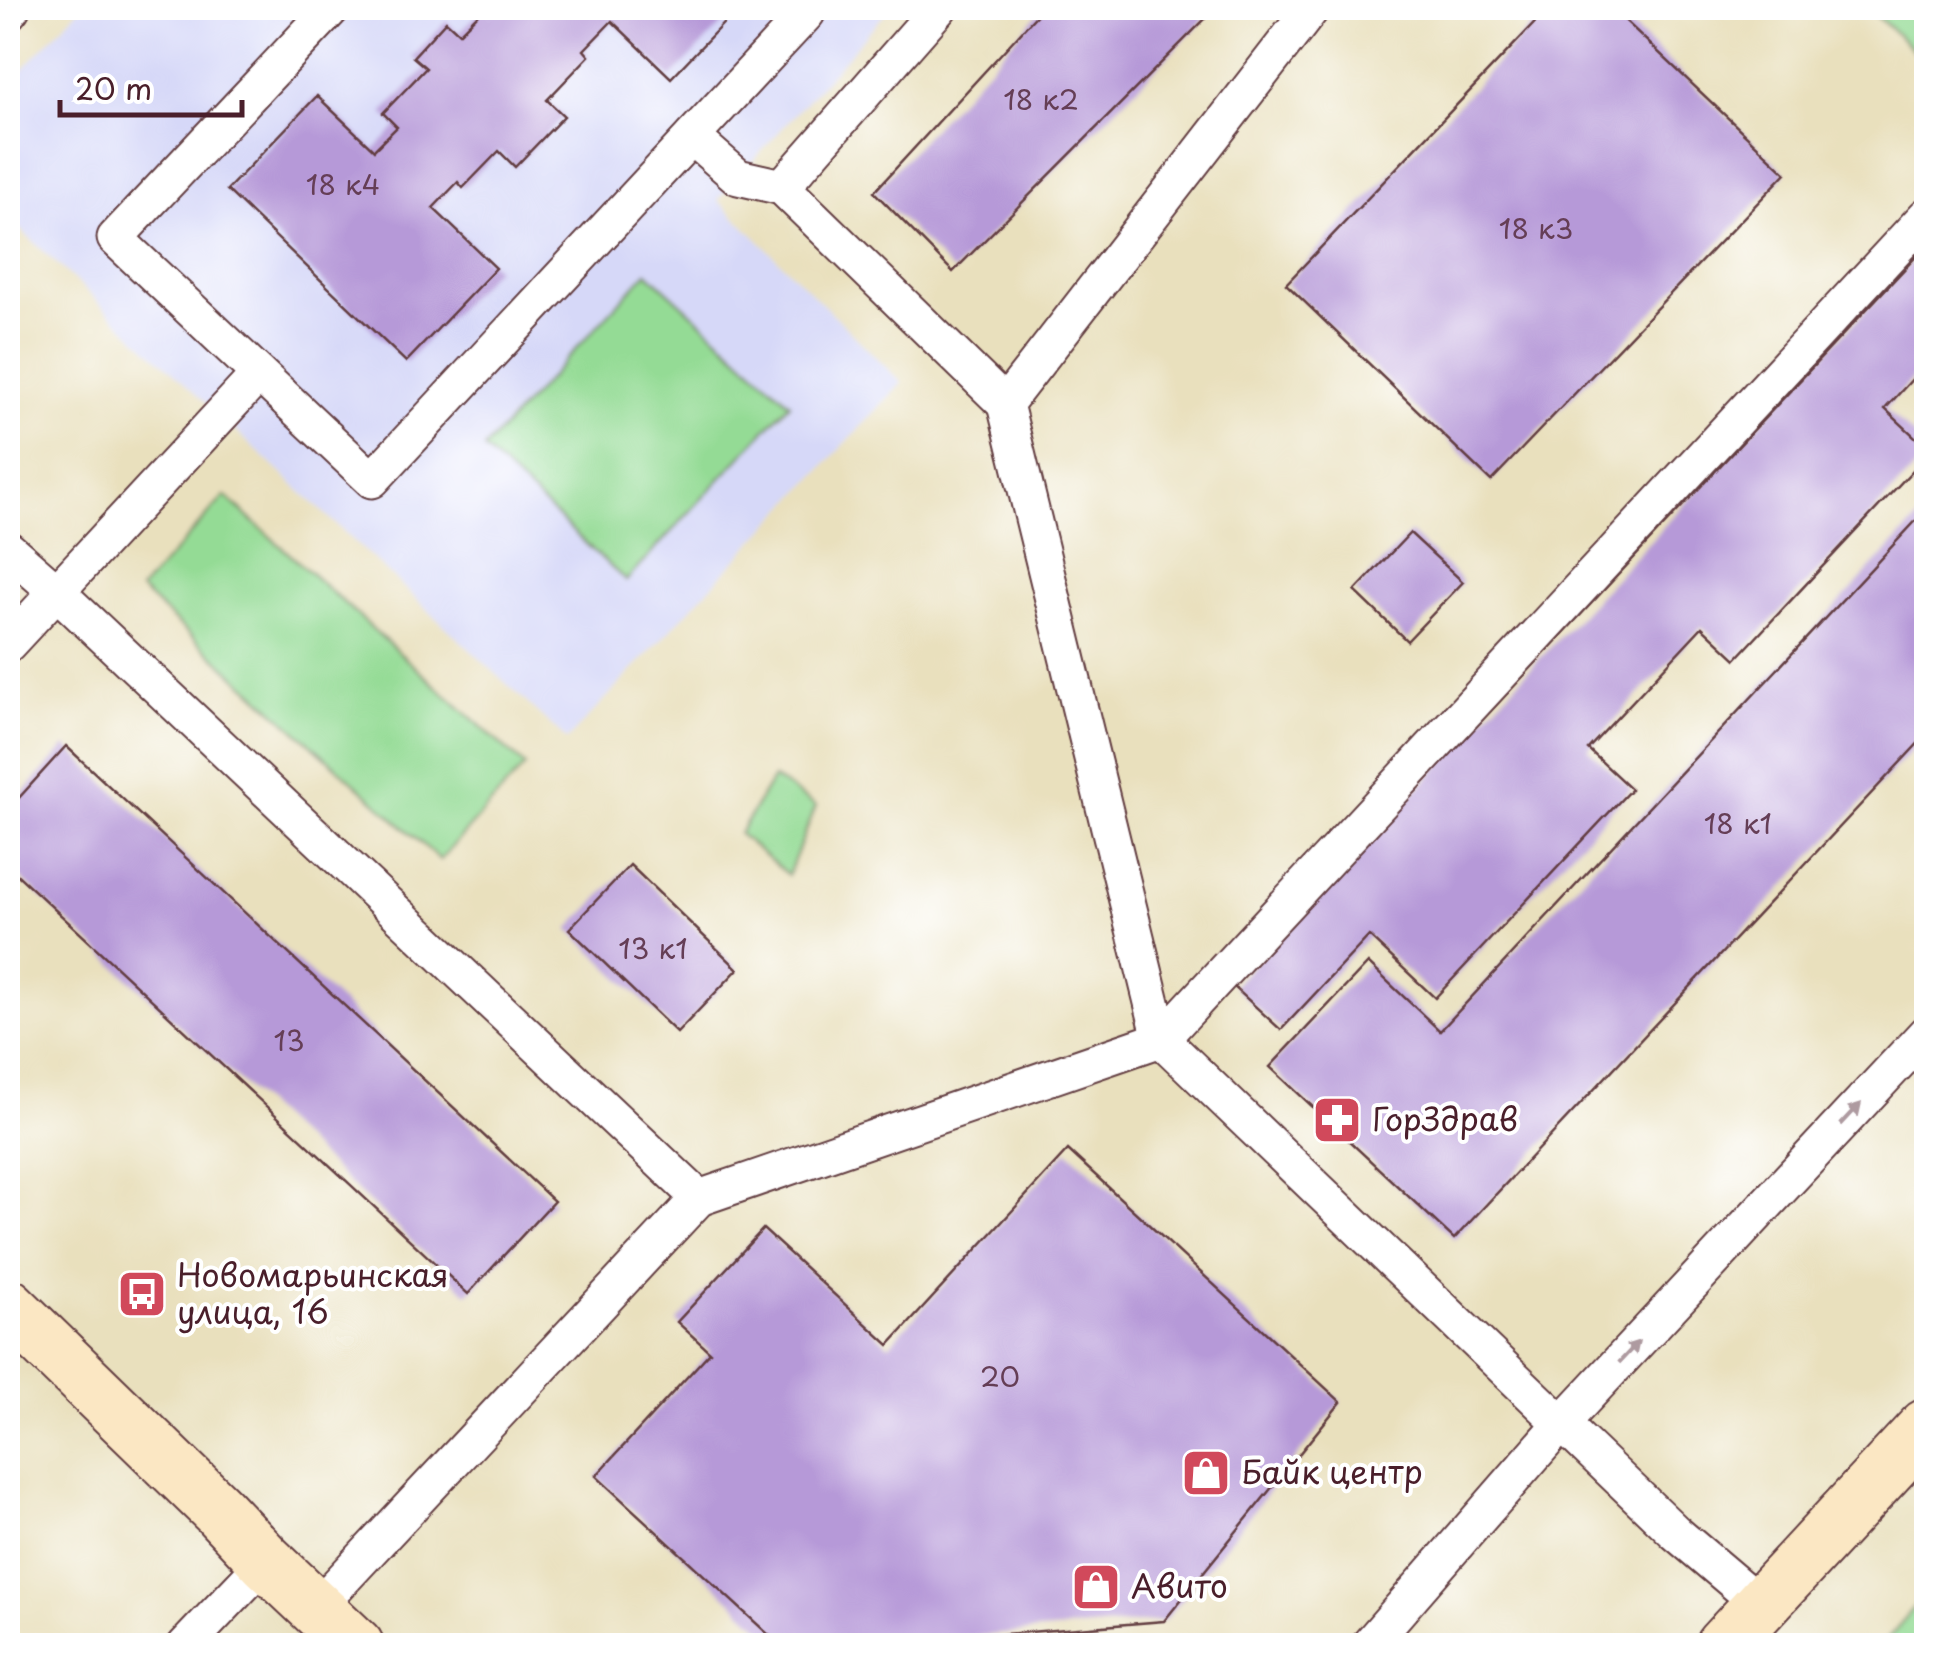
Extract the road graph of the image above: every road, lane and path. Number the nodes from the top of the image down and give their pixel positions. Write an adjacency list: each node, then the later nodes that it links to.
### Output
1 (332, 8): 8 (lane)
2 (802, 8): 5 (lane)
3 (939, 8): 6 (lane)
4 (1312, 8): 9 (lane)
5 (692, 137): 6 (lane); 8 (lane)
6 (782, 186): 9 (lane)
7 (1926, 216): 14 (lane)
8 (259, 374): 11 (lane)
9 (1006, 404): 14 (lane)
10 (8, 549): 11 (lane)
11 (56, 592): 12 (lane); 15 (lane)
12 (8, 644)
13 (1926, 1033): 17 (lane, one-way to 13)
14 (1161, 1039): 15 (lane); 17 (lane)
15 (699, 1198): 21 (lane)
16 (8, 1306): 19 (street)
17 (1562, 1423): 20 (lane); 24 (lane)
18 (1926, 1426): 20 (street)
19 (266, 1561): 21 (street); 22 (lane)
20 (1761, 1605): 25 (street)
21 (316, 1608): 23 (street)
22 (185, 1646)
23 (356, 1646)
24 (1368, 1646)
25 (1723, 1646)

